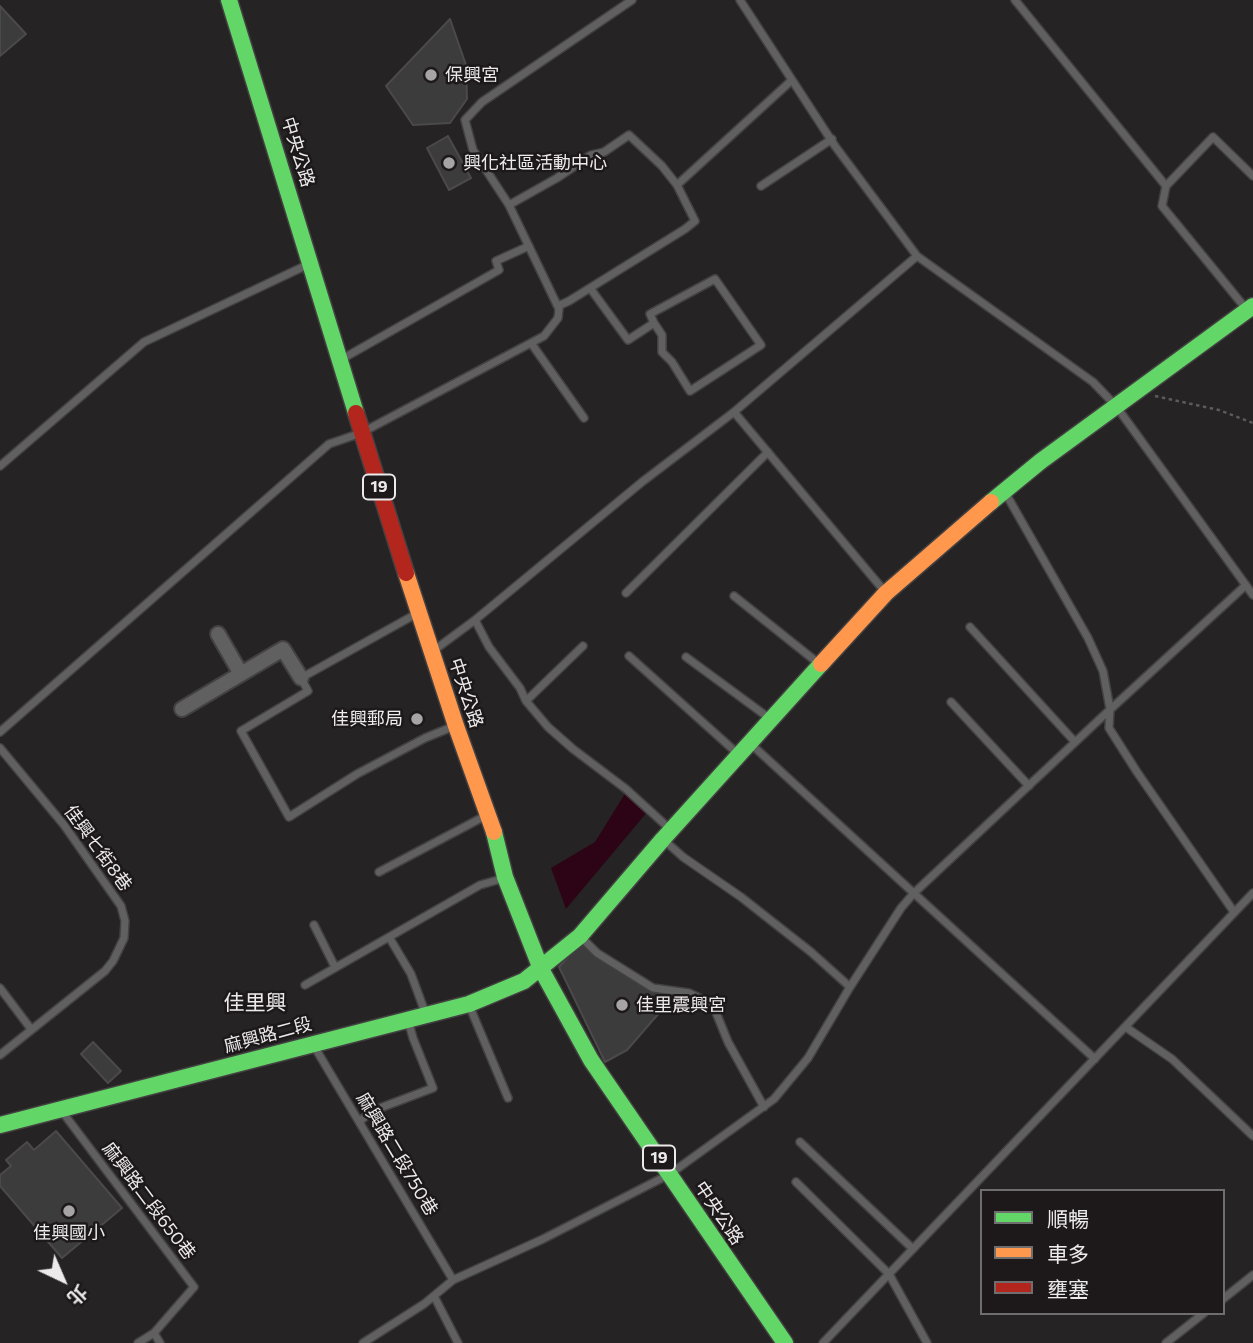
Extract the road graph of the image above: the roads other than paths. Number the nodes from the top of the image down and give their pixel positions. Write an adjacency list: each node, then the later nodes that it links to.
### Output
1 (229, 0): 14 (street, 中央公路 / 19)
2 (632, 0): 11 (lane)
3 (740, 0): 5 (lane)
4 (1015, 0): 10 (lane)
5 (792, 80): 6 (lane); 8 (lane)
6 (832, 139): 9 (lane); 13 (lane)
7 (1253, 176): 10 (lane)
8 (677, 185): 11 (lane); 15 (lane)
9 (761, 186)
10 (1166, 186): 17 (lane)
11 (509, 205): 12 (lane)
12 (529, 246): 16 (lane); 20 (lane)
13 (917, 257): 21 (lane); 22 (lane)
14 (312, 263): 20 (street, 中央公路 / 19); 26 (lane)
15 (590, 288): 16 (lane); 18 (lane)
16 (558, 306): 19 (lane)
17 (1250, 308): 21 (street, 麻興路二段)
18 (654, 323): 18 (lane)
19 (531, 343): 23 (lane); 24 (lane)
20 (341, 360): 24 (street, 中央公路 / 19)
21 (1115, 407): 27 (street, 麻興路二段); 28 (lane)
22 (734, 412): 25 (lane); 34 (lane)
23 (584, 418)
24 (361, 433): 33 (street, 中央公路 / 19); 50 (lane)
25 (768, 452): 29 (lane); 30 (lane)
26 (0, 466)
27 (1005, 492): 30 (street, 麻興路二段); 47 (lane)
28 (1246, 585): 31 (lane); 47 (lane)
29 (626, 593)
30 (886, 593): 41 (street, 麻興路二段)
31 (1253, 595)
32 (734, 596): 41 (lane)
33 (420, 612): 38 (street, 中央公路 / 19); 43 (lane)
34 (475, 620): 38 (lane); 44 (lane)
35 (970, 627): 51 (lane)
36 (218, 634): 42 (street)
37 (583, 646): 44 (lane)
38 (432, 651): 49 (street, 中央公路 / 19)
39 (629, 656): 53 (lane)
40 (686, 657): 48 (lane)
41 (821, 666): 48 (street, 麻興路二段)
42 (241, 674): 43 (street); 46 (street)
43 (301, 678): 49 (lane)
44 (526, 701): 56 (lane)
45 (951, 702): 54 (lane)
46 (182, 709)
47 (1110, 709): 51 (lane); 61 (lane)
48 (772, 721): 53 (street, 麻興路二段)
49 (456, 726): 55 (street, 中央公路 / 19)
50 (0, 732)
51 (1075, 742): 54 (lane)
52 (0, 748): 74 (lane, 佳興七街8巷)
53 (746, 750): 56 (street, 麻興路二段); 59 (lane)
54 (1029, 786): 59 (lane)
55 (489, 814): 57 (lane); 58 (street, 中央公路 / 19)
56 (667, 835): 63 (street, 麻興路二段); 68 (lane)
57 (379, 872)
58 (505, 877): 64 (lane); 66 (street, 中央公路 / 19)
59 (914, 893): 68 (lane); 77 (lane)
60 (1253, 893): 61 (lane)
61 (1234, 912): 73 (lane)
62 (314, 925): 65 (lane)
63 (580, 936): 66 (street, 麻興路二段); 79 (lane)
64 (389, 937): 65 (lane); 71 (lane)
65 (335, 967): 67 (lane)
66 (541, 969): 70 (street, 麻興路二段); 85 (street, 中央公路 / 19)
67 (305, 985)
68 (850, 987): 79 (lane)
69 (0, 988): 74 (lane)
70 (469, 1004): 71 (street, 麻興路二段); 78 (lane)
71 (426, 1015): 72 (street, 麻興路二段)
72 (408, 1018): 75 (street, 麻興路二段); 81 (lane)
73 (1127, 1028): 77 (lane); 83 (lane)
74 (31, 1029): 76 (lane, 佳興七街8巷)
75 (313, 1044): 80 (street, 麻興路二段); 81 (lane, 麻興路二段750巷)
76 (0, 1055)
77 (1095, 1059): 87 (lane)
78 (508, 1098)
79 (765, 1107): 85 (lane)
80 (61, 1110): 82 (street, 麻興路二段); 94 (lane, 麻興路二段650巷)
81 (360, 1121): 90 (lane, 麻興路二段750巷)
82 (0, 1125)
83 (1253, 1136)
84 (800, 1142): 87 (lane)
85 (670, 1174): 90 (lane); 99 (street, 中央公路 / 19)
86 (796, 1182): 88 (lane)
87 (913, 1249): 88 (lane)
88 (889, 1274): 100 (lane); 101 (lane)
89 (1253, 1275): 92 (lane)
90 (453, 1280): 91 (lane)
91 (434, 1296): 97 (lane); 98 (lane)
92 (1225, 1297)
93 (1202, 1315): 102 (lane)
94 (153, 1332): 95 (lane); 96 (lane)
95 (138, 1343)
96 (160, 1343)
97 (363, 1343)
98 (458, 1343)
99 (785, 1343)
100 (823, 1343)
101 (927, 1343)
102 (1166, 1343)

